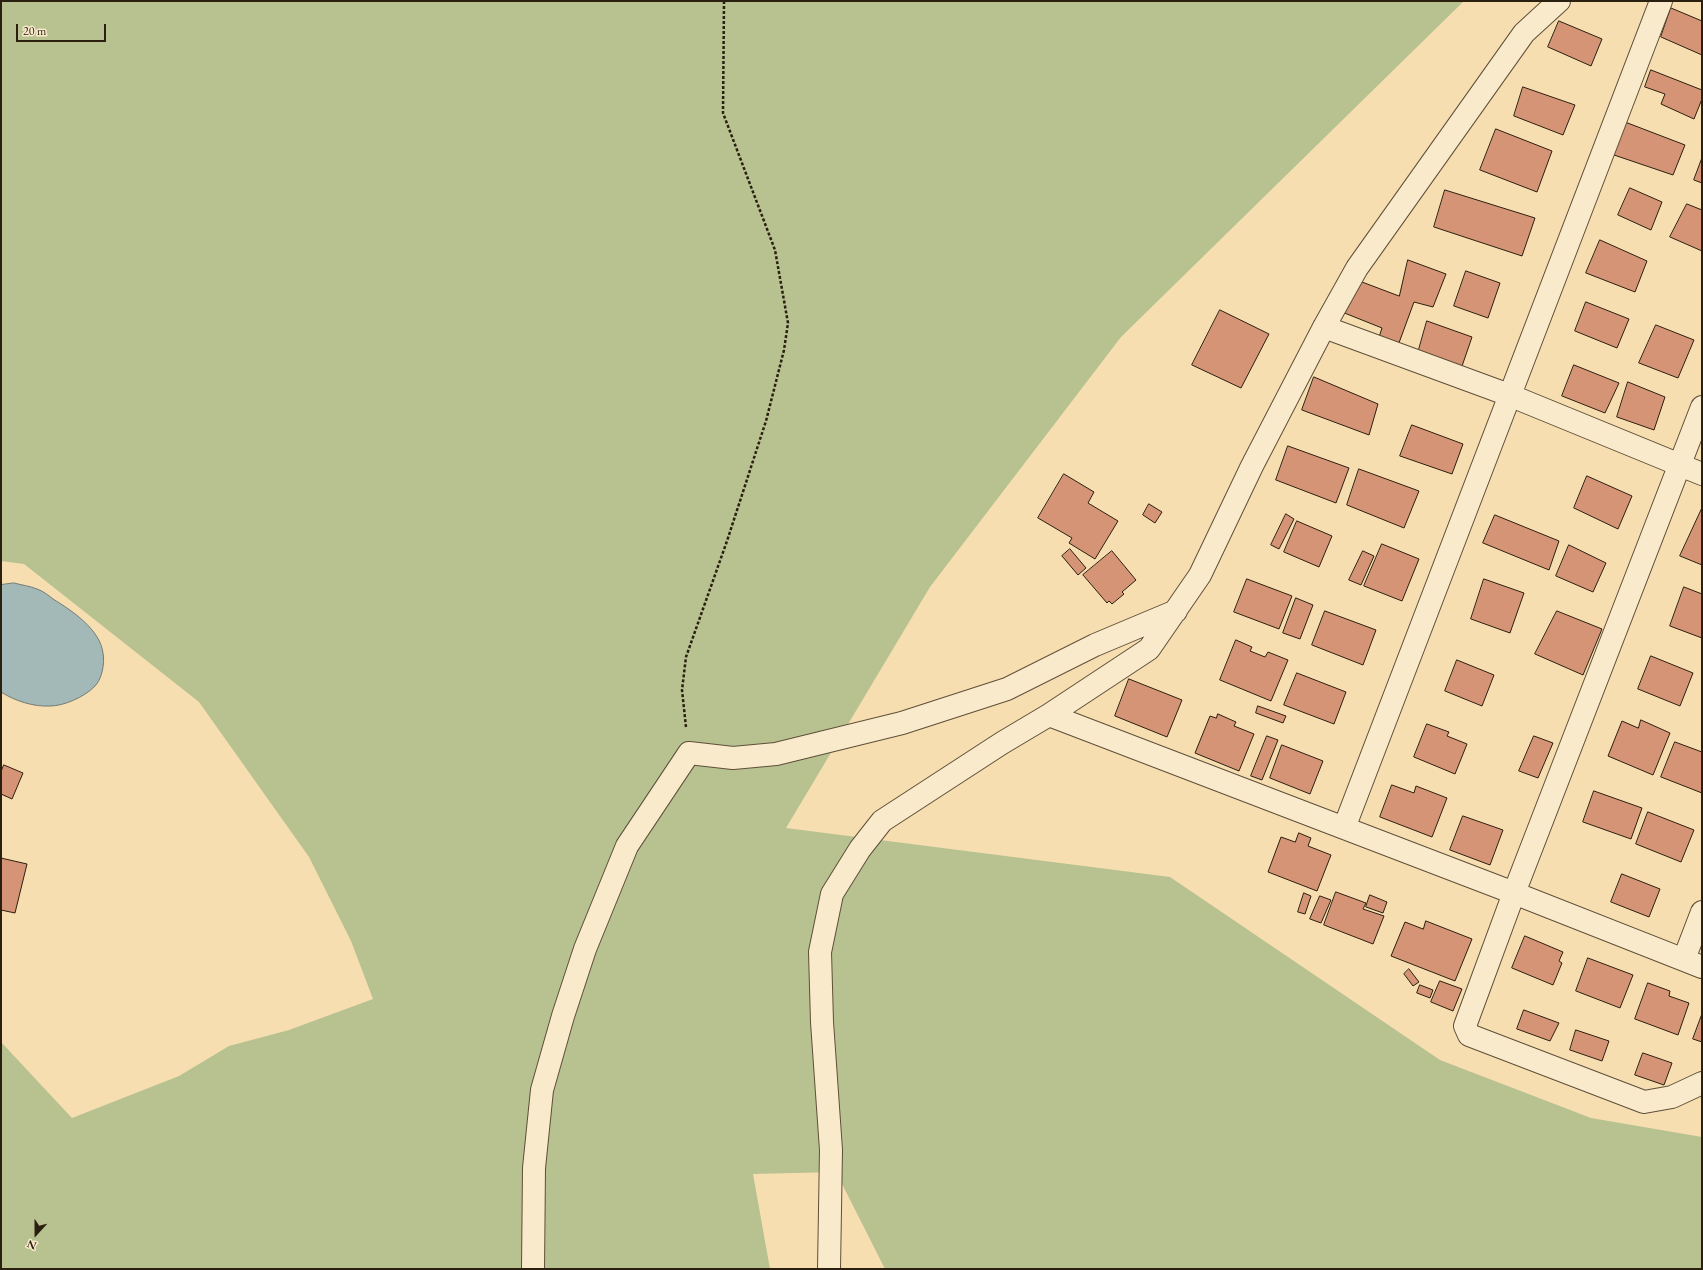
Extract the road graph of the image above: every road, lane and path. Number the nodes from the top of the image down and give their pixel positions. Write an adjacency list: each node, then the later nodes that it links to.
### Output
1 (724, 1): 11 (path)
2 (1558, 1): 4 (street)
3 (1662, 1): 5 (street)
4 (1324, 327): 5 (street); 9 (street)
5 (1509, 395): 7 (street); 12 (street)
6 (1702, 407): 7 (street)
7 (1680, 465): 8 (street); 13 (street)
8 (1702, 474)
9 (1176, 611): 10 (street); 11 (street)
10 (1049, 715): 12 (street); 18 (street)
11 (689, 754): 17 (street)
12 (1344, 828): 13 (street)
13 (1514, 893): 15 (street); 16 (street)
14 (1702, 912): 15 (street)
15 (1693, 963)
16 (1702, 1083)
17 (533, 1269)
18 (829, 1269)

